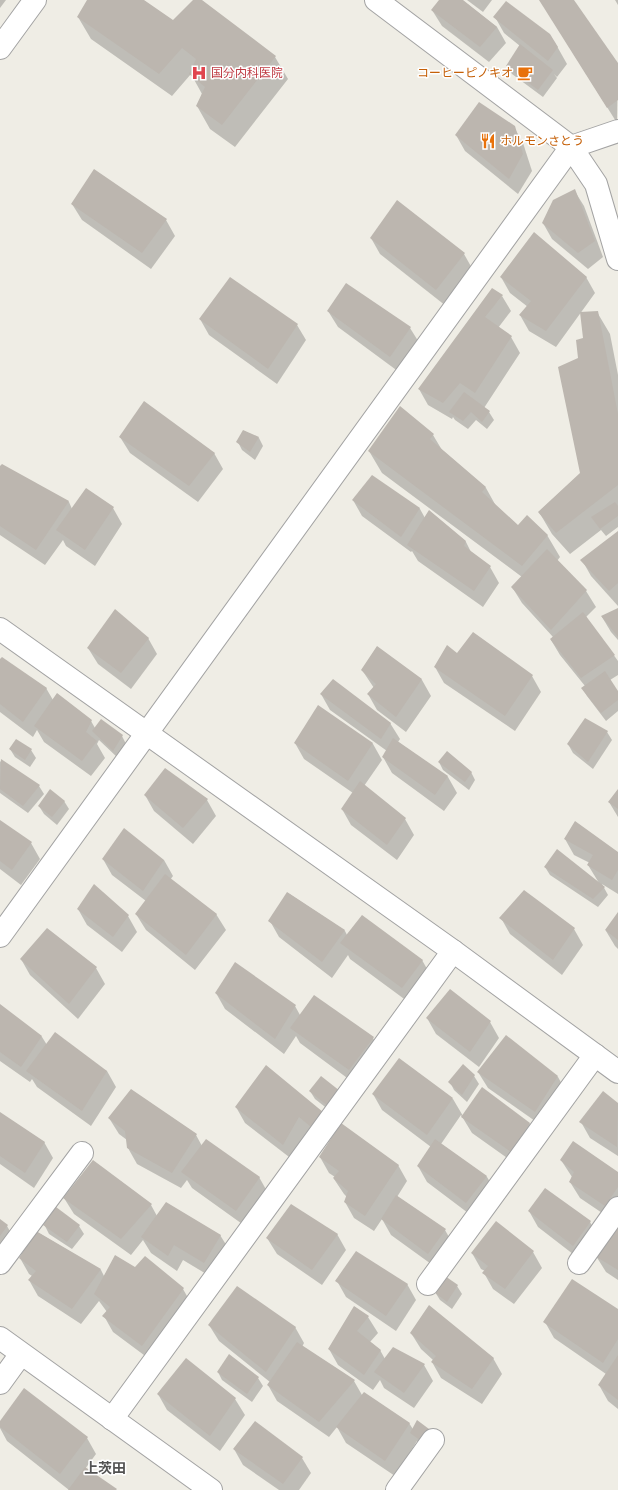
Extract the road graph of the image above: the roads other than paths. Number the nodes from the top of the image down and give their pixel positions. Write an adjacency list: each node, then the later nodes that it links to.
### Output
1 (35, 0): 3 (street)
2 (376, 0): 5 (street)
3 (0, 48)
4 (618, 131): 5 (street)
5 (571, 147): 6 (street); 8 (street)
6 (618, 259)
7 (0, 628): 8 (street)
8 (147, 734): 9 (street); 10 (street)
9 (0, 936)
10 (453, 951): 11 (street); 21 (street)
11 (595, 1055): 12 (street); 17 (street)
12 (618, 1072)
13 (82, 1153): 15 (street)
14 (618, 1208): 16 (street)
15 (0, 1263)
16 (579, 1263)
17 (428, 1284)
18 (0, 1338): 19 (street)
19 (21, 1354): 20 (street); 21 (street)
20 (0, 1383)
21 (112, 1419): 23 (street)
22 (433, 1440): 24 (street)
23 (210, 1490)
24 (397, 1490)

